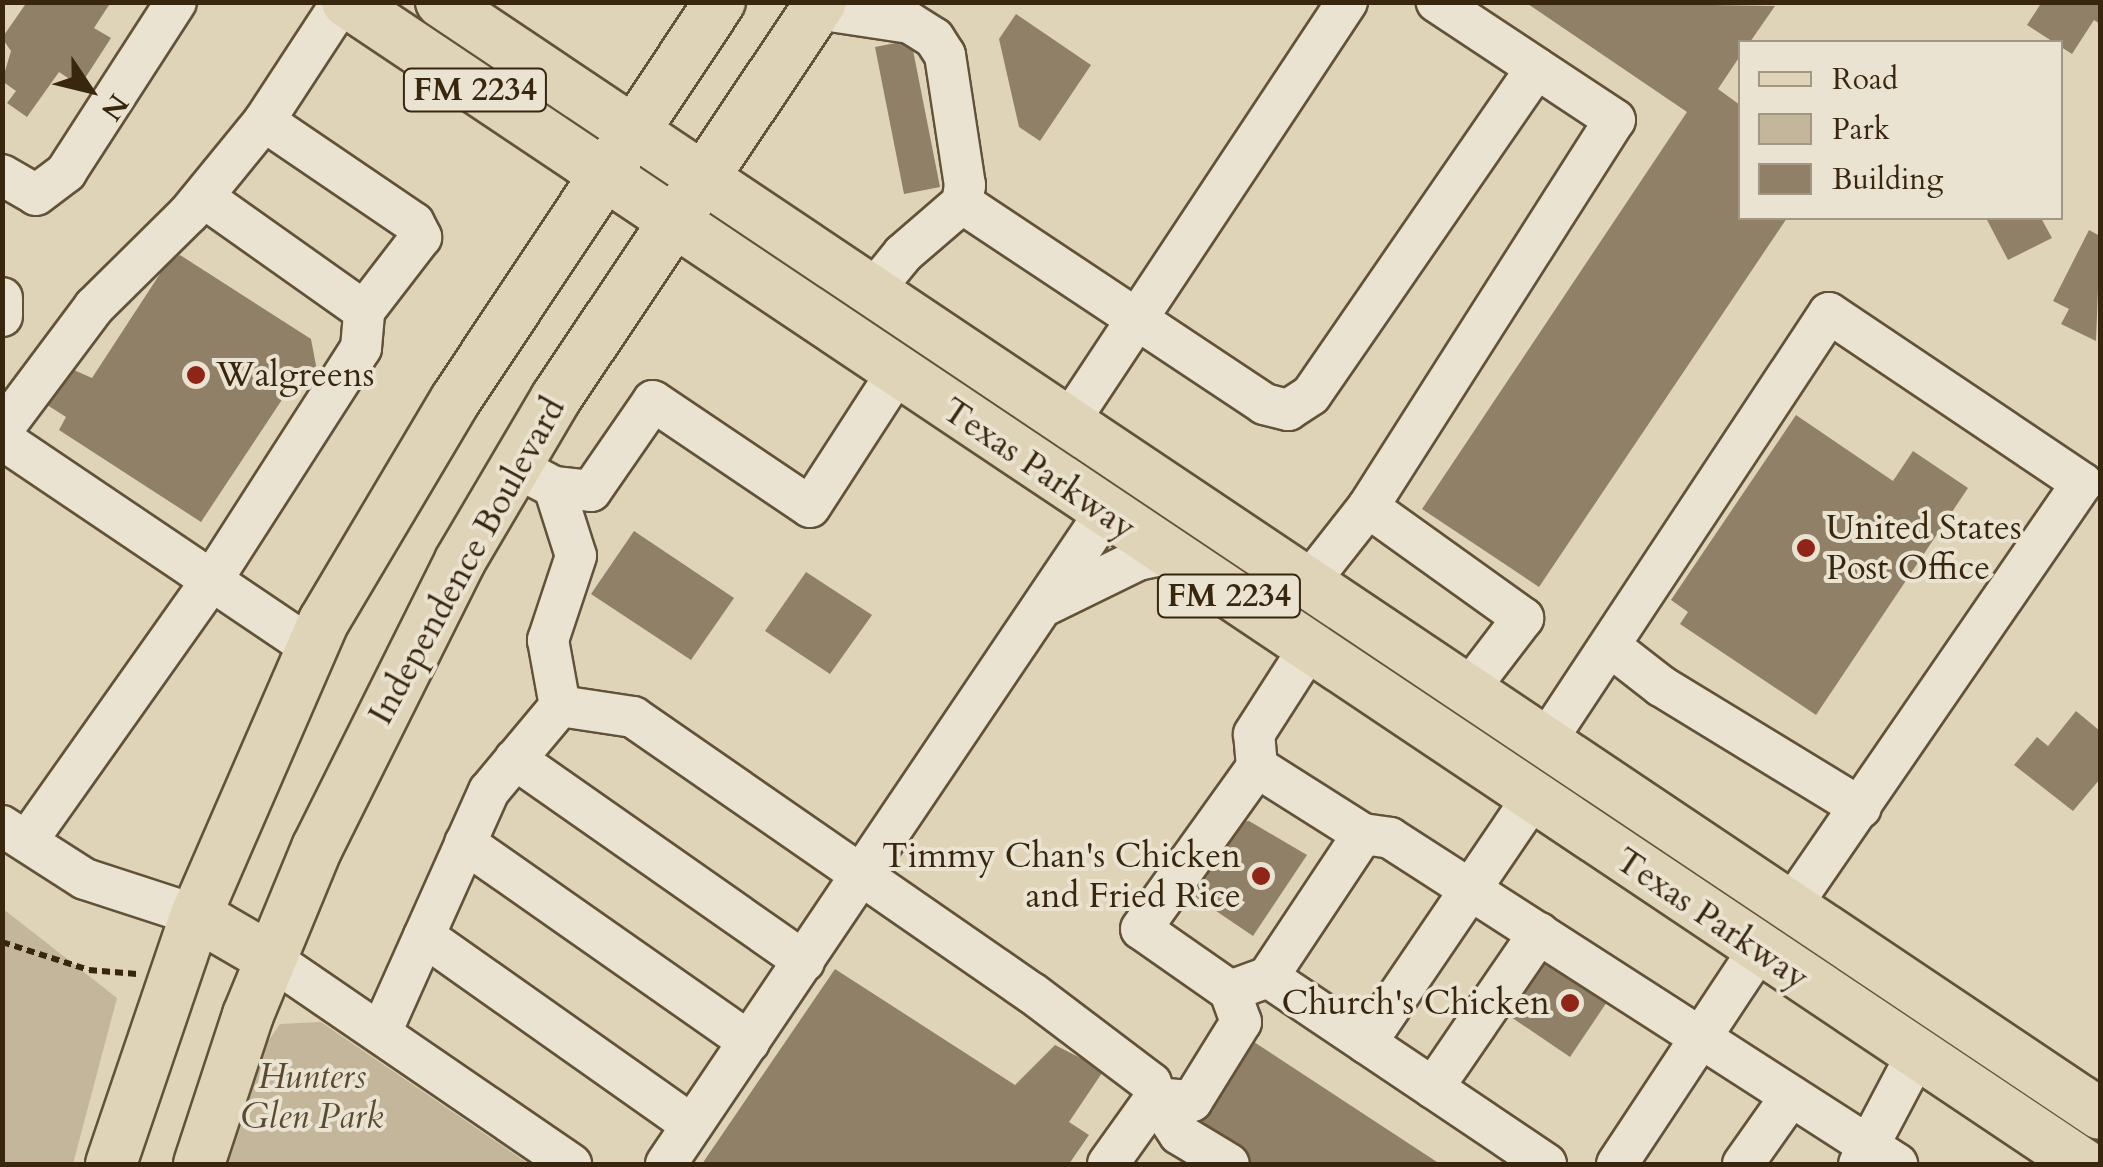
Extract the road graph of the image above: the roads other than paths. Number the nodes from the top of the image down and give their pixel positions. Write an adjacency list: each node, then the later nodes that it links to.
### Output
1 (176, 2): 11 (lane)
2 (344, 2): 9 (lane); 12 (main road, Texas Parkway / FM 2234)
3 (720, 2): 10 (main road)
4 (1347, 2): 21 (lane)
5 (1437, 2): 8 (lane)
6 (819, 6): 13 (main road, Independence Boulevard); 15 (lane)
7 (475, 12): 10 (main road, Texas Parkway / FM 2234)
8 (1536, 68): 21 (lane); 27 (lane)
9 (264, 121): 14 (lane); 19 (lane)
10 (634, 131): 12 (main road); 13 (main road, Texas Parkway / FM 2234)
11 (2, 175)
12 (604, 177): 16 (main road, Texas Parkway / FM 2234); 34 (main road)
13 (705, 179): 16 (main road, Independence Boulevard); 17 (main road, Texas Parkway / FM 2234)
14 (202, 197): 19 (lane); 24 (lane)
15 (962, 204): 17 (lane); 21 (lane)
16 (676, 224): 22 (main road, Texas Parkway / FM 2234); 26 (main road, Independence Boulevard)
17 (872, 292): 23 (main road, Texas Parkway / FM 2234)
18 (2, 298): 20 (lane)
19 (364, 311): 30 (lane)
20 (2, 316)
21 (1138, 317): 23 (lane)
22 (896, 374): 26 (lane); 28 (main road, Texas Parkway / FM 2234)
23 (1068, 423): 31 (main road, Texas Parkway / FM 2234)
24 (2, 430)
25 (2, 439): 30 (lane)
26 (534, 477): 37 (lane); 54 (main road, Independence Boulevard)
27 (1368, 507): 31 (lane); 36 (lane)
28 (1104, 513): 29 (main road, Texas Parkway / FM 2234); 32 (lane)
29 (1166, 554): 32 (lane); 35 (main road, Texas Parkway / FM 2234)
30 (212, 580): 34 (lane); 43 (lane)
31 (1309, 582): 36 (main road, Texas Parkway / FM 2234)
32 (1040, 609): 46 (lane)
33 (1611, 647): 38 (lane); 42 (lane); 42 (lane)
34 (312, 648): 50 (main road)
35 (1308, 650): 36 (main road); 40 (lane); 41 (main road, Texas Parkway / FM 2234)
36 (1450, 678): 38 (main road, Texas Parkway / FM 2234)
37 (560, 706): 39 (lane); 46 (lane)
38 (1546, 741): 49 (main road, Texas Parkway / FM 2234)
39 (515, 759): 45 (lane); 55 (lane)
40 (1256, 767): 44 (lane); 57 (lane)
41 (1532, 799): 47 (lane); 48 (main road, Texas Parkway / FM 2234)
42 (1861, 808): 49 (lane)
43 (14, 833): 50 (lane)
44 (1364, 834): 47 (lane); 56 (lane)
45 (465, 844): 52 (lane); 60 (lane)
46 (861, 876): 55 (lane); 65 (lane)
47 (1471, 890): 51 (lane); 61 (lane)
48 (1680, 898): 49 (main road); 53 (main road, Texas Parkway / FM 2234)
49 (1790, 906): 66 (main road, Texas Parkway / FM 2234)
50 (196, 915): 54 (main road); 69 (main road)
51 (1538, 933): 59 (lane); 63 (lane)
52 (424, 936): 58 (lane); 67 (lane)
53 (1758, 950): 59 (lane); 62 (main road, Texas Parkway / FM 2234)
54 (270, 958): 58 (lane); 70 (main road, Independence Boulevard)
55 (804, 962): 60 (lane)
56 (1268, 977): 57 (lane); 61 (lane)
57 (1230, 990): 65 (lane)
58 (382, 1030): 71 (lane)
59 (1704, 1040): 64 (lane); 76 (lane)
60 (750, 1042): 67 (lane)
61 (1366, 1043): 63 (lane)
62 (1917, 1054): 68 (lane); 78 (main road, Texas Parkway / FM 2234)
63 (1433, 1088): 75 (lane)
64 (1792, 1096): 68 (lane); 77 (lane)
65 (1155, 1098): 73 (lane); 74 (lane)
66 (2100, 1114)
67 (692, 1125): 72 (lane)
68 (1876, 1159)
69 (110, 1164)
70 (199, 1164)
71 (570, 1164)
72 (666, 1164)
73 (1108, 1164)
74 (1229, 1164)
75 (1546, 1164)
76 (1617, 1164)
77 (1743, 1164)
78 (2083, 1164)

